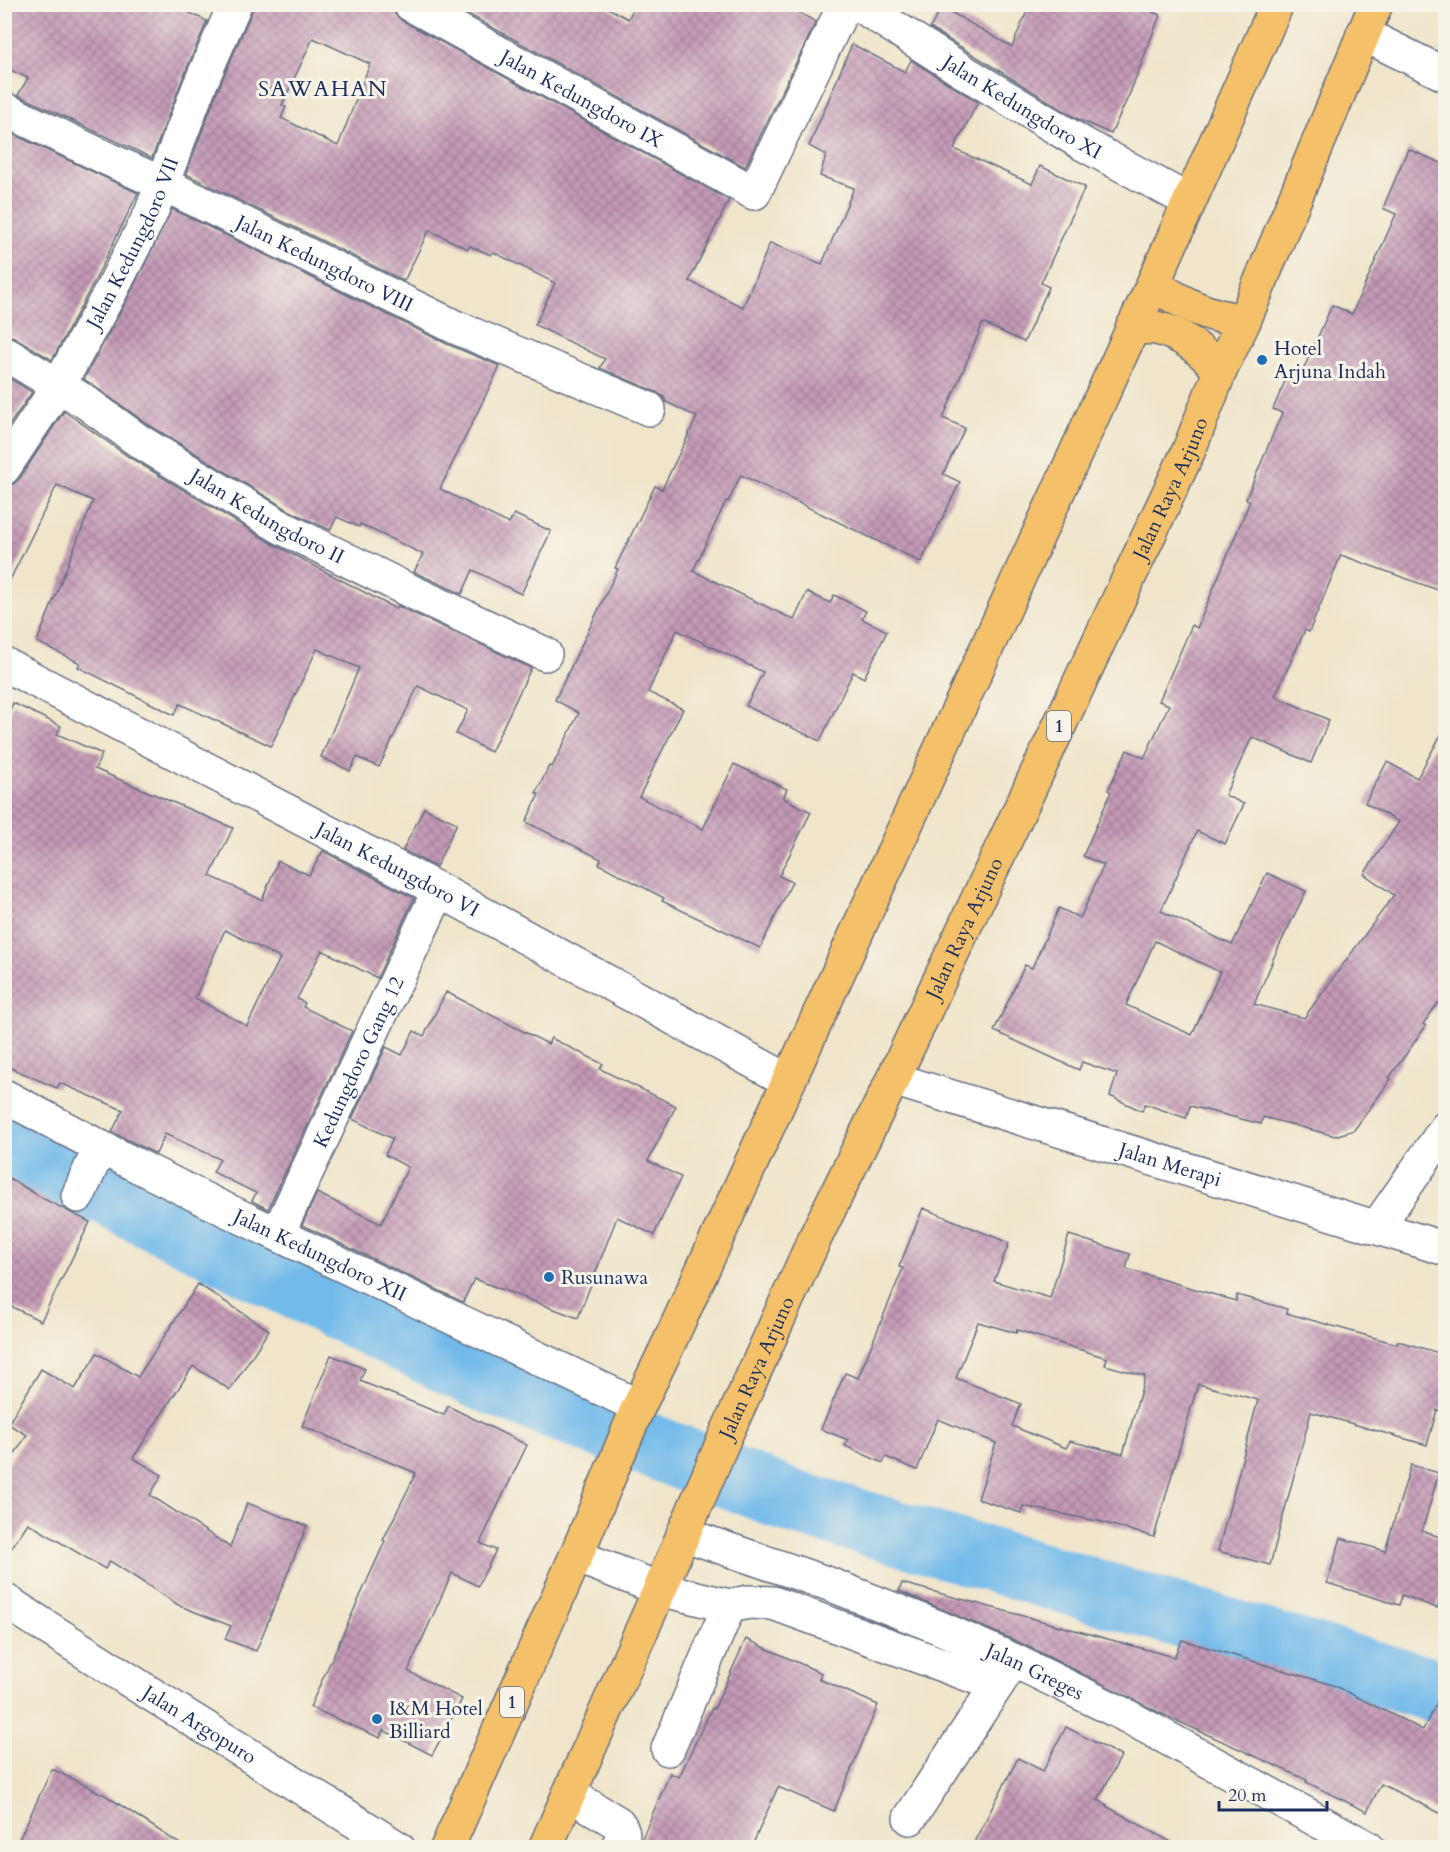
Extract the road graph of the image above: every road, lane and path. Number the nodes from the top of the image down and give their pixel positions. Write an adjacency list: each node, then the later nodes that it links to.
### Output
1 (235, 4): 9 (street, Jalan Kedungdoro VII)
2 (410, 4): 3 (street, Jalan Kedungdoro IX)
3 (845, 4)
4 (858, 4): 10 (street, Jalan Kedungdoro XI)
5 (1277, 4): 10 (highway, 1)
6 (1369, 19): 7 (street); 12 (highway, Jalan Raya Arjuno / 1)
7 (1446, 75)
8 (4, 109): 9 (street, Jalan Kedungdoro VIII)
9 (163, 184): 16 (street, Jalan Kedungdoro VII); 17 (street, Jalan Kedungdoro VIII)
10 (1189, 201): 11 (highway, 1)
11 (1153, 284): 12 (highway); 13 (highway, 1)
12 (1244, 321): 15 (highway, Jalan Raya Arjuno / 1)
13 (1132, 328): 15 (highway); 23 (highway, 1)
14 (4, 353): 16 (street, Jalan Kedungdoro II)
15 (1220, 371): 22 (highway, Jalan Raya Arjuno / 1)
16 (58, 385): 18 (street, Jalan Kedungdoro VII); 19 (street, Jalan Kedungdoro II)
17 (649, 409)
18 (4, 468)
19 (544, 654)
20 (4, 664): 21 (street, Jalan Kedungdoro VI)
21 (439, 890): 23 (street, Jalan Kedungdoro VI); 29 (street, Kedungdoro Gang 12)
22 (892, 1079): 28 (street, Jalan Merapi); 32 (highway, Jalan Raya Arjuno / 1)
23 (789, 1081): 31 (highway, 1)
24 (4, 1096): 26 (street, Jalan Kedungdoro XII)
25 (1446, 1128): 28 (street)
26 (100, 1150): 27 (street); 29 (street, Jalan Kedungdoro XII)
27 (80, 1192)
28 (1377, 1227): 30 (street, Jalan Merapi)
29 (278, 1233): 31 (street, Jalan Kedungdoro XII)
30 (1446, 1249)
31 (637, 1409): 33 (highway, 1)
32 (687, 1526): 34 (highway, Jalan Raya Arjuno / 1); 37 (street, Jalan Greges)
33 (576, 1556): 34 (street); 42 (highway, 1)
34 (660, 1589): 36 (street); 39 (highway, Jalan Raya Arjuno / 1)
35 (4, 1600): 41 (street, Jalan Argopuro)
36 (729, 1606): 37 (street); 38 (street)
37 (1005, 1672): 40 (street); 45 (street, Jalan Greges)
38 (668, 1749)
39 (569, 1794): 43 (highway, Jalan Raya Arjuno / 1); 44 (street)
40 (910, 1818)
41 (398, 1848)
42 (447, 1848)
43 (545, 1848)
44 (617, 1848)
45 (1368, 1848)

